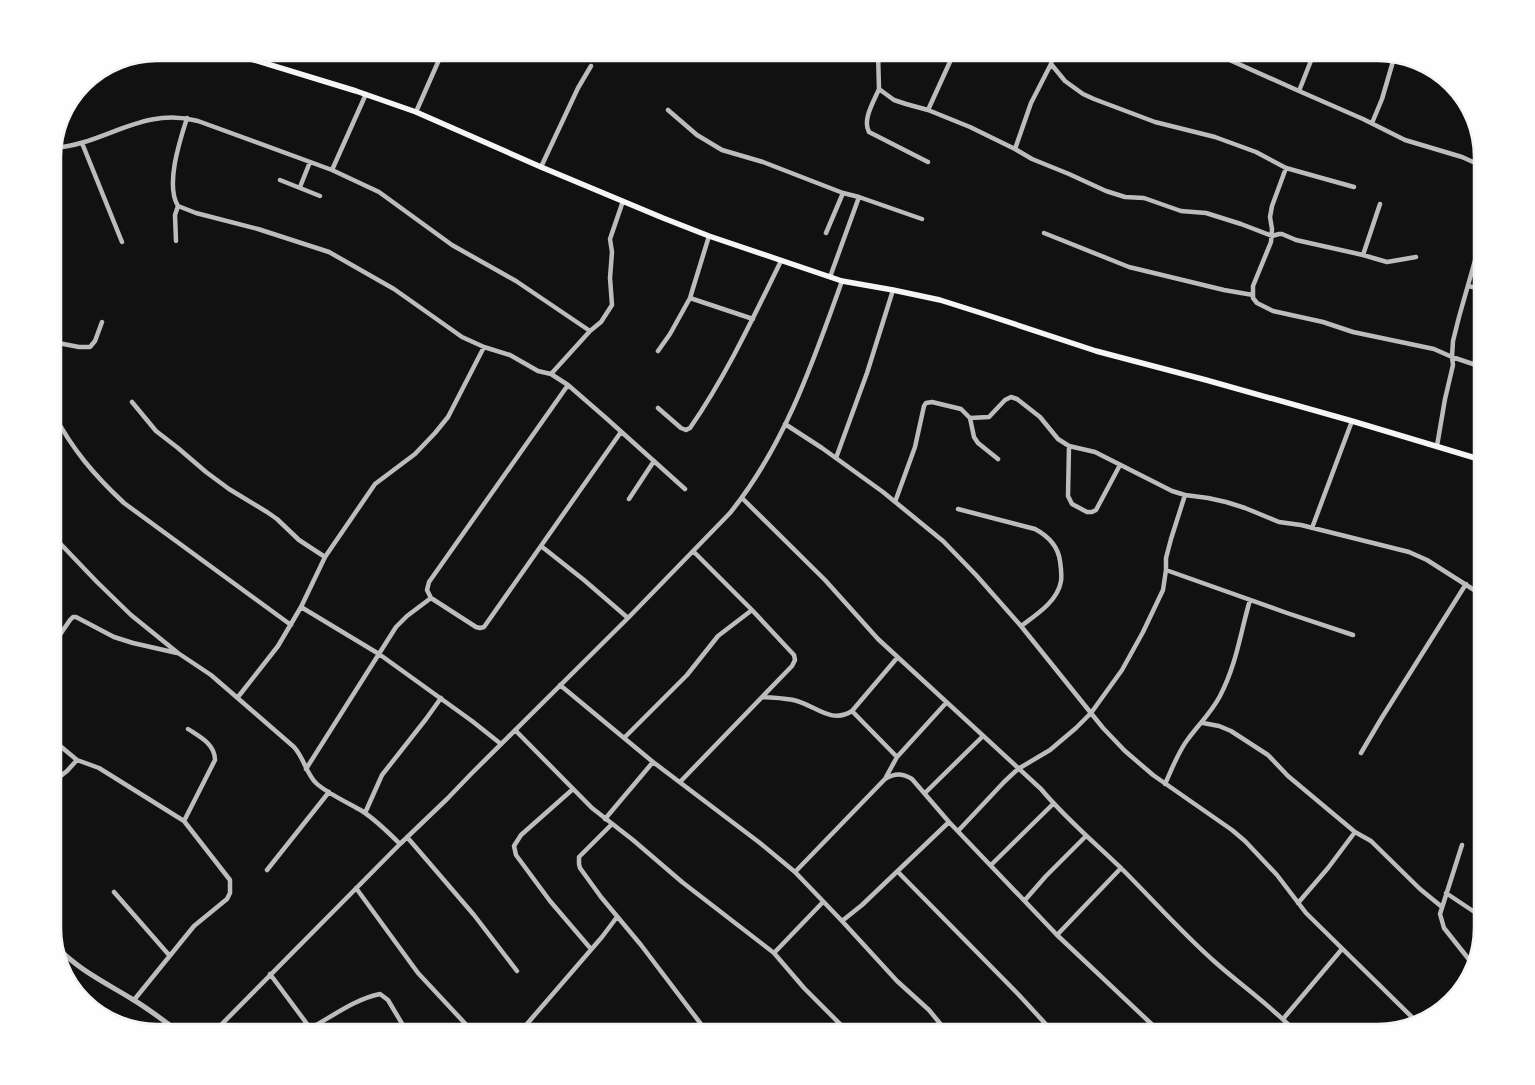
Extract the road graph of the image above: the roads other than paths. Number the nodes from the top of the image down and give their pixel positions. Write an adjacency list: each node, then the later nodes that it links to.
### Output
1 (261, 61): 13 (main road)
2 (438, 61): 16 (street)
3 (878, 61): 11 (street)
4 (950, 61): 15 (street)
5 (1052, 61): 9 (street)
6 (1234, 61): 12 (street)
7 (1311, 61): 12 (street)
8 (1393, 63): 18 (street)
9 (1051, 64): 21 (street); 26 (street)
10 (591, 66): 25 (street)
11 (879, 89): 15 (street); 23 (street)
12 (1299, 91): 18 (street)
13 (366, 94): 16 (main road); 27 (street)
14 (668, 110): 31 (street)
15 (928, 110): 21 (street)
16 (416, 112): 25 (main road)
17 (187, 118): 19 (street); 22 (street); 36 (street)
18 (1372, 123): 24 (street)
19 (82, 143): 20 (street); 43 (street)
20 (62, 147)
21 (1015, 149): 41 (street)
22 (310, 162): 27 (street); 29 (street)
23 (928, 162)
24 (1474, 162)
25 (541, 167): 34 (main road)
26 (1286, 168): 30 (street); 41 (street)
27 (332, 170): 57 (street)
28 (280, 180): 29 (street)
29 (300, 187): 32 (street)
30 (1354, 187)
31 (843, 193): 33 (street); 38 (street)
32 (320, 196)
33 (859, 197): 37 (street); 48 (street)
34 (623, 201): 40 (main road); 57 (street)
35 (1380, 204): 44 (street)
36 (178, 206): 42 (street); 59 (street)
37 (922, 219)
38 (826, 232)
39 (1044, 232): 53 (street)
40 (709, 236): 46 (main road); 54 (street)
41 (1272, 236): 44 (street); 53 (street)
42 (176, 241)
43 (122, 242)
44 (1363, 254): 45 (street)
45 (1416, 257)
46 (781, 260): 48 (main road); 55 (street)
47 (1474, 264): 50 (street)
48 (830, 277): 49 (main road)
49 (842, 281): 52 (main road); 69 (street)
50 (1468, 286): 51 (street); 61 (street)
51 (1474, 288)
52 (893, 290): 68 (main road); 74 (street)
53 (1252, 295): 61 (street)
54 (690, 298): 55 (street); 60 (street)
55 (753, 319): 66 (street)
56 (102, 322): 58 (street)
57 (590, 331): 63 (street)
58 (61, 343)
59 (484, 347): 63 (street); 89 (street)
60 (658, 352)
61 (1452, 357): 62 (street); 73 (street)
62 (1474, 364)
63 (551, 374): 64 (street)
64 (568, 385): 71 (street); 93 (street)
65 (132, 402): 89 (street)
66 (658, 408)
67 (970, 418): 72 (street); 76 (street); 83 (street)
68 (1352, 421): 73 (main road); 85 (street)
69 (785, 424): 74 (street); 81 (street)
70 (61, 428): 98 (street)
71 (621, 432): 77 (street); 87 (street)
72 (1069, 446): 78 (street); 78 (street)
73 (1436, 446): 75 (main road)
74 (836, 458): 83 (street)
75 (1474, 458)
76 (998, 459)
77 (654, 461): 79 (street); 82 (street)
78 (1120, 465): 80 (street)
79 (685, 490)
80 (1186, 495): 85 (street); 90 (street)
81 (742, 498): 88 (street); 104 (street)
82 (629, 499)
83 (895, 502): 99 (street)
84 (958, 509): 99 (street)
85 (1312, 528): 91 (street)
86 (61, 544): 102 (street)
87 (541, 546): 93 (street); 97 (street)
88 (693, 551): 96 (street); 97 (street)
89 (324, 557): 95 (street)
90 (1166, 570): 94 (street); 111 (street)
91 (1466, 584): 92 (street); 119 (street)
92 (1474, 590)
93 (431, 598): 103 (street)
94 (1250, 600): 101 (street); 112 (street)
95 (301, 607): 98 (street); 103 (street)
96 (752, 610): 107 (street); 116 (street)
97 (628, 618): 105 (street)
98 (291, 624): 106 (street)
99 (1021, 626): 111 (street)
100 (61, 634): 102 (street)
101 (1353, 634)
102 (178, 653): 106 (street)
103 (379, 654): 108 (street); 123 (street)
104 (897, 658): 109 (street); 110 (street)
105 (560, 685): 114 (street); 116 (street)
106 (238, 697): 123 (street)
107 (762, 697): 110 (street); 127 (street)
108 (441, 698): 117 (street); 133 (street)
109 (946, 703): 115 (street); 120 (street)
110 (852, 711): 120 (street)
111 (1091, 713): 124 (street); 128 (street)
112 (1203, 723): 128 (street); 139 (street)
113 (188, 729): 135 (street)
114 (515, 730): 117 (street); 129 (street)
115 (982, 737): 124 (street); 131 (street)
116 (624, 738): 122 (street)
117 (501, 744): 141 (street)
118 (61, 747): 121 (street)
119 (1361, 753)
120 (897, 756): 126 (street)
121 (77, 760): 125 (street); 135 (street)
122 (653, 762): 127 (street); 134 (street)
123 (306, 769): 130 (street)
124 (1018, 770): 132 (street); 138 (street)
125 (61, 776)
126 (885, 779): 131 (street); 147 (street)
127 (680, 782): 147 (street)
128 (1165, 784): 154 (street)
129 (573, 789): 134 (street); 160 (street)
130 (329, 792): 133 (street); 146 (street)
131 (925, 792): 136 (street)
132 (1054, 804): 140 (street); 144 (street)
133 (365, 813): 142 (street)
134 (605, 819): 137 (street)
135 (184, 821): 163 (street)
136 (949, 822): 138 (street); 148 (street)
137 (612, 824): 157 (street); 162 (street)
138 (958, 831): 144 (street)
139 (1355, 832): 154 (street); 155 (street)
140 (1086, 836): 145 (street); 152 (street)
141 (407, 837): 142 (street); 166 (street)
142 (400, 844): 149 (street)
143 (1462, 845): 151 (street)
144 (991, 865): 152 (street)
145 (1121, 868): 159 (street); 170 (street)
146 (267, 870)
147 (795, 872): 153 (street)
148 (898, 872): 158 (street); 181 (street)
149 (356, 888): 167 (street); 176 (street)
150 (114, 892): 163 (street)
151 (1446, 893): 155 (street); 156 (street)
152 (1025, 900): 159 (street)
153 (823, 902): 158 (street); 162 (street)
154 (1298, 903): 161 (street)
155 (1442, 907): 165 (street)
156 (1474, 912)
157 (617, 917): 160 (street); 178 (street)
158 (842, 921): 180 (street)
159 (1056, 935): 182 (street)
160 (591, 949): 177 (street)
161 (1342, 949): 169 (street); 170 (street)
162 (774, 953): 179 (street)
163 (169, 955): 168 (street)
164 (66, 956): 168 (street)
165 (1469, 959)
166 (517, 971)
167 (270, 974): 172 (street); 173 (street)
168 (134, 1000): 171 (street)
169 (1412, 1017)
170 (1282, 1018): 183 (street)
171 (168, 1024)
172 (222, 1024)
173 (308, 1024)
174 (321, 1024): 175 (street)
175 (402, 1024)
176 (466, 1024)
177 (527, 1024)
178 (702, 1024)
179 (840, 1024)
180 (940, 1024)
181 (1046, 1024)
182 (1148, 1024)
183 (1288, 1024)

